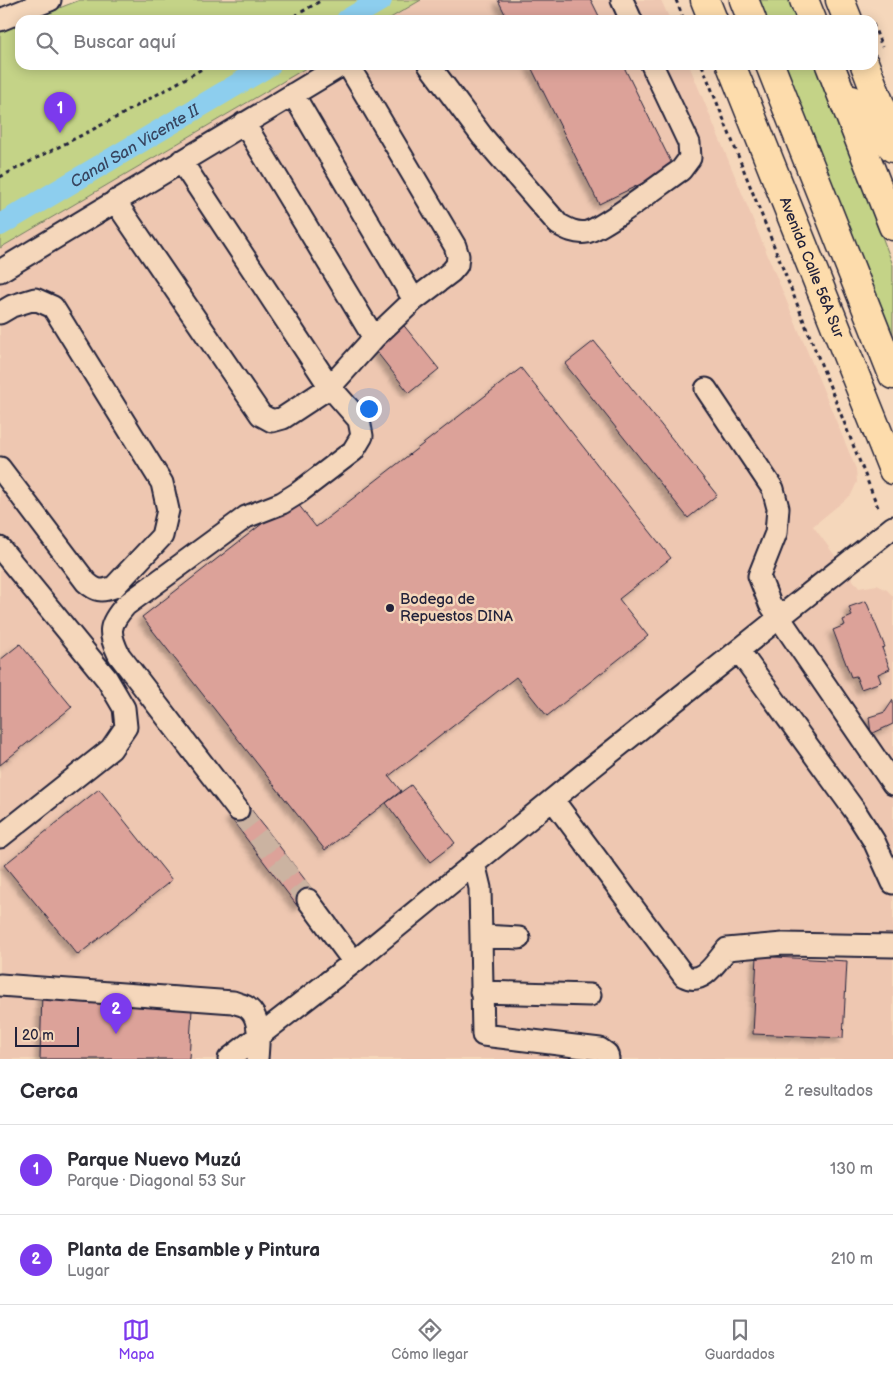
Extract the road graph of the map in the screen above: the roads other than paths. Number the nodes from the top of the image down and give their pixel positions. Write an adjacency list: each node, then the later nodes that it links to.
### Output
1 (50, 0): 12 (street)
2 (622, 0): 7 (street)
3 (705, 0): 8 (highway)
4 (744, 0): 9 (highway)
5 (804, 0): 10 (highway)
6 (840, 0): 11 (highway)
7 (629, 15)
8 (711, 15)
9 (750, 15)
10 (810, 15)
11 (846, 15)
12 (0, 20)
13 (334, 70): 21 (street)
14 (351, 70): 31 (street)
15 (432, 70): 16 (street)
16 (654, 70)
17 (733, 70): 29 (highway, Avenida Calle 56A Sur)
18 (772, 70): 23 (highway)
19 (867, 70): 24 (highway)
20 (833, 72): 25 (highway); 28 (highway)
21 (293, 94): 22 (street); 31 (street)
22 (244, 123): 26 (street); 33 (street)
23 (797, 134): 29 (highway); 34 (highway)
24 (893, 138)
25 (893, 148)
26 (181, 161): 27 (street); 35 (street)
27 (115, 200): 30 (street); 35 (street)
28 (893, 226)
29 (809, 260): 38 (highway, Avenida Calle 56A Sur)
30 (0, 272)
31 (414, 300): 33 (street)
32 (0, 313): 37 (street)
33 (374, 338): 35 (street)
34 (893, 375)
35 (330, 387): 45 (street)
36 (706, 389): 41 (street)
37 (0, 468)
38 (893, 470)
39 (890, 530): 41 (street)
40 (0, 548): 46 (street)
41 (781, 618): 42 (street); 43 (street)
42 (738, 651): 44 (street); 48 (street)
43 (893, 784)
44 (553, 800): 47 (street); 52 (street)
45 (238, 810)
46 (0, 837)
47 (474, 863): 50 (street); 53 (street)
48 (893, 883)
49 (308, 900): 53 (street)
50 (482, 936): 51 (street); 55 (street)
51 (519, 938)
52 (893, 946)
53 (354, 962): 57 (street)
54 (0, 985): 57 (street)
55 (481, 992): 56 (street); 60 (street)
56 (590, 995)
57 (259, 1035): 58 (street); 59 (street)
58 (229, 1059)
59 (257, 1059)
60 (608, 1059)

